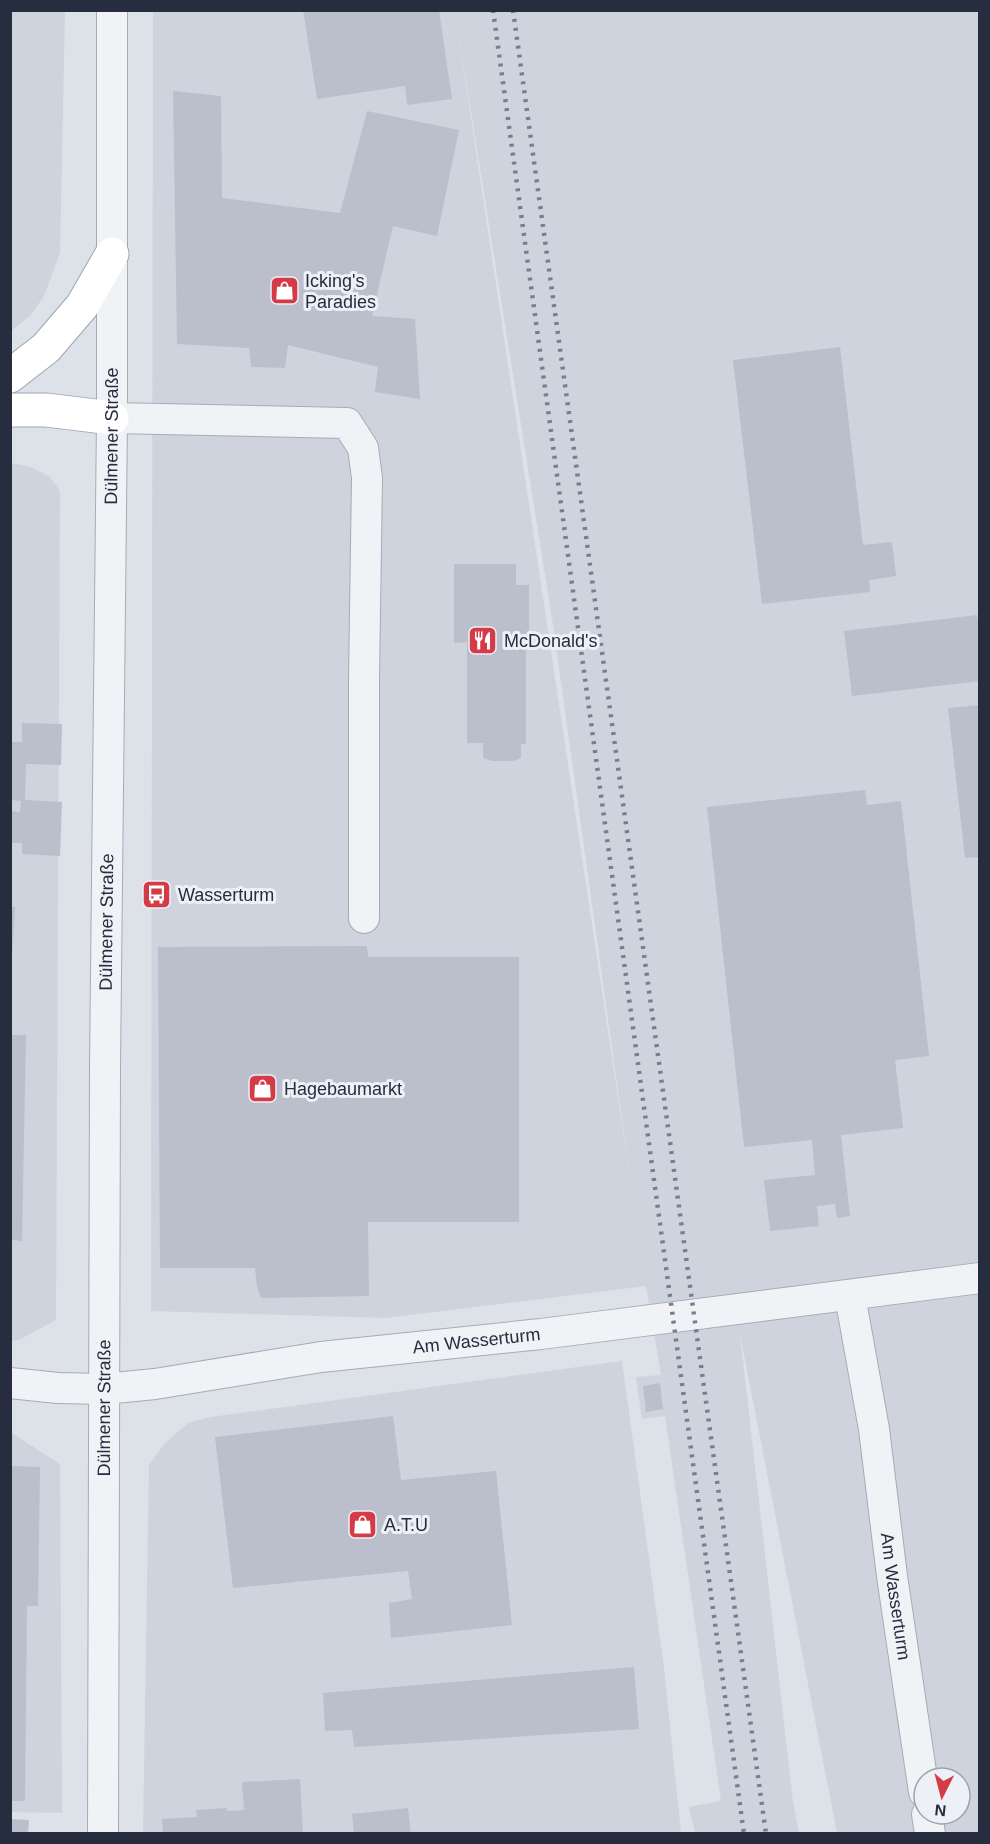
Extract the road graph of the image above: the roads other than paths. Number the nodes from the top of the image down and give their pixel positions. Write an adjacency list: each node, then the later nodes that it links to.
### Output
1 (112, 10): 2 (street, Dülmener Straße)
2 (112, 254): 3 (main road); 5 (street, Dülmener Straße)
3 (10, 376)
4 (10, 410): 5 (main road)
5 (112, 418): 6 (street); 10 (street, Dülmener Straße)
6 (364, 918)
7 (980, 1278): 8 (street, Am Wasserturm)
8 (850, 1296): 10 (street, Am Wasserturm); 11 (street, Am Wasserturm)
9 (10, 1383): 10 (street, Am Wasserturm)
10 (104, 1389): 12 (street, Dülmener Straße)
11 (920, 1766)
12 (103, 1833)

